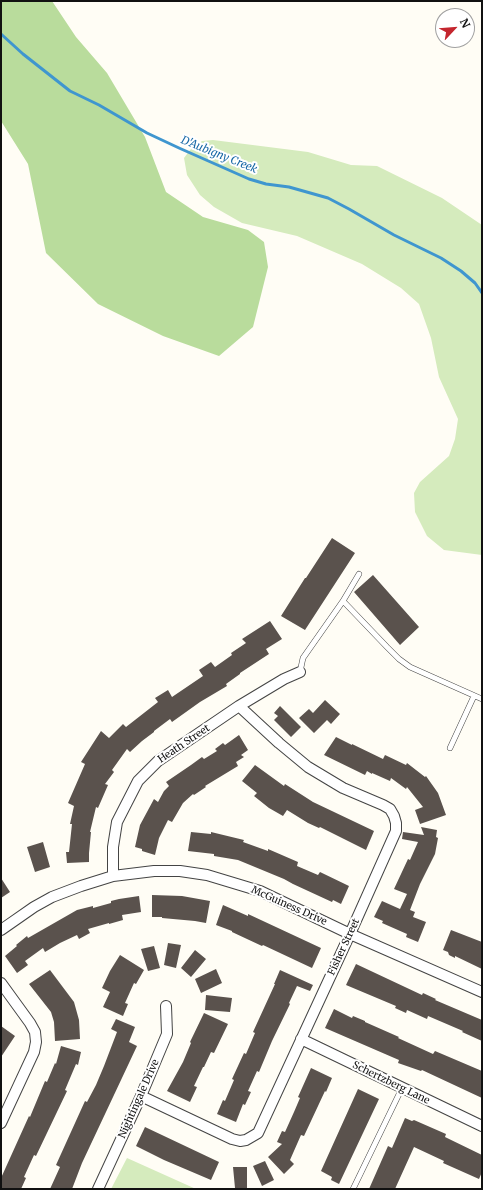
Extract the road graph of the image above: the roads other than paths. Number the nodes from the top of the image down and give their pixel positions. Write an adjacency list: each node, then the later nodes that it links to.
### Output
1 (359, 574): 2 (lane)
2 (343, 601): 3 (lane); 4 (lane)
3 (300, 672): 6 (street, Heath Street)
4 (474, 696): 5 (lane); 7 (lane)
5 (482, 700)
6 (239, 706): 8 (street, Heath Street); 10 (street, Fisher Street)
7 (450, 748)
8 (113, 876): 9 (street, McGuiness Drive); 10 (street, McGuiness Drive)
9 (1, 930)
10 (350, 934): 12 (street, McGuiness Drive); 14 (street, Fisher Street)
11 (1, 983): 17 (street)
12 (482, 992)
13 (166, 1006): 16 (street, Nightingale Drive)
14 (301, 1039): 15 (street, Schertzberg Lane); 16 (street, Fisher Street)
15 (402, 1088): 18 (street, Schertzberg Lane); 20 (lane)
16 (141, 1096): 19 (street, Nightingale Drive)
17 (1, 1123)
18 (482, 1126)
19 (98, 1189)
20 (353, 1189)

